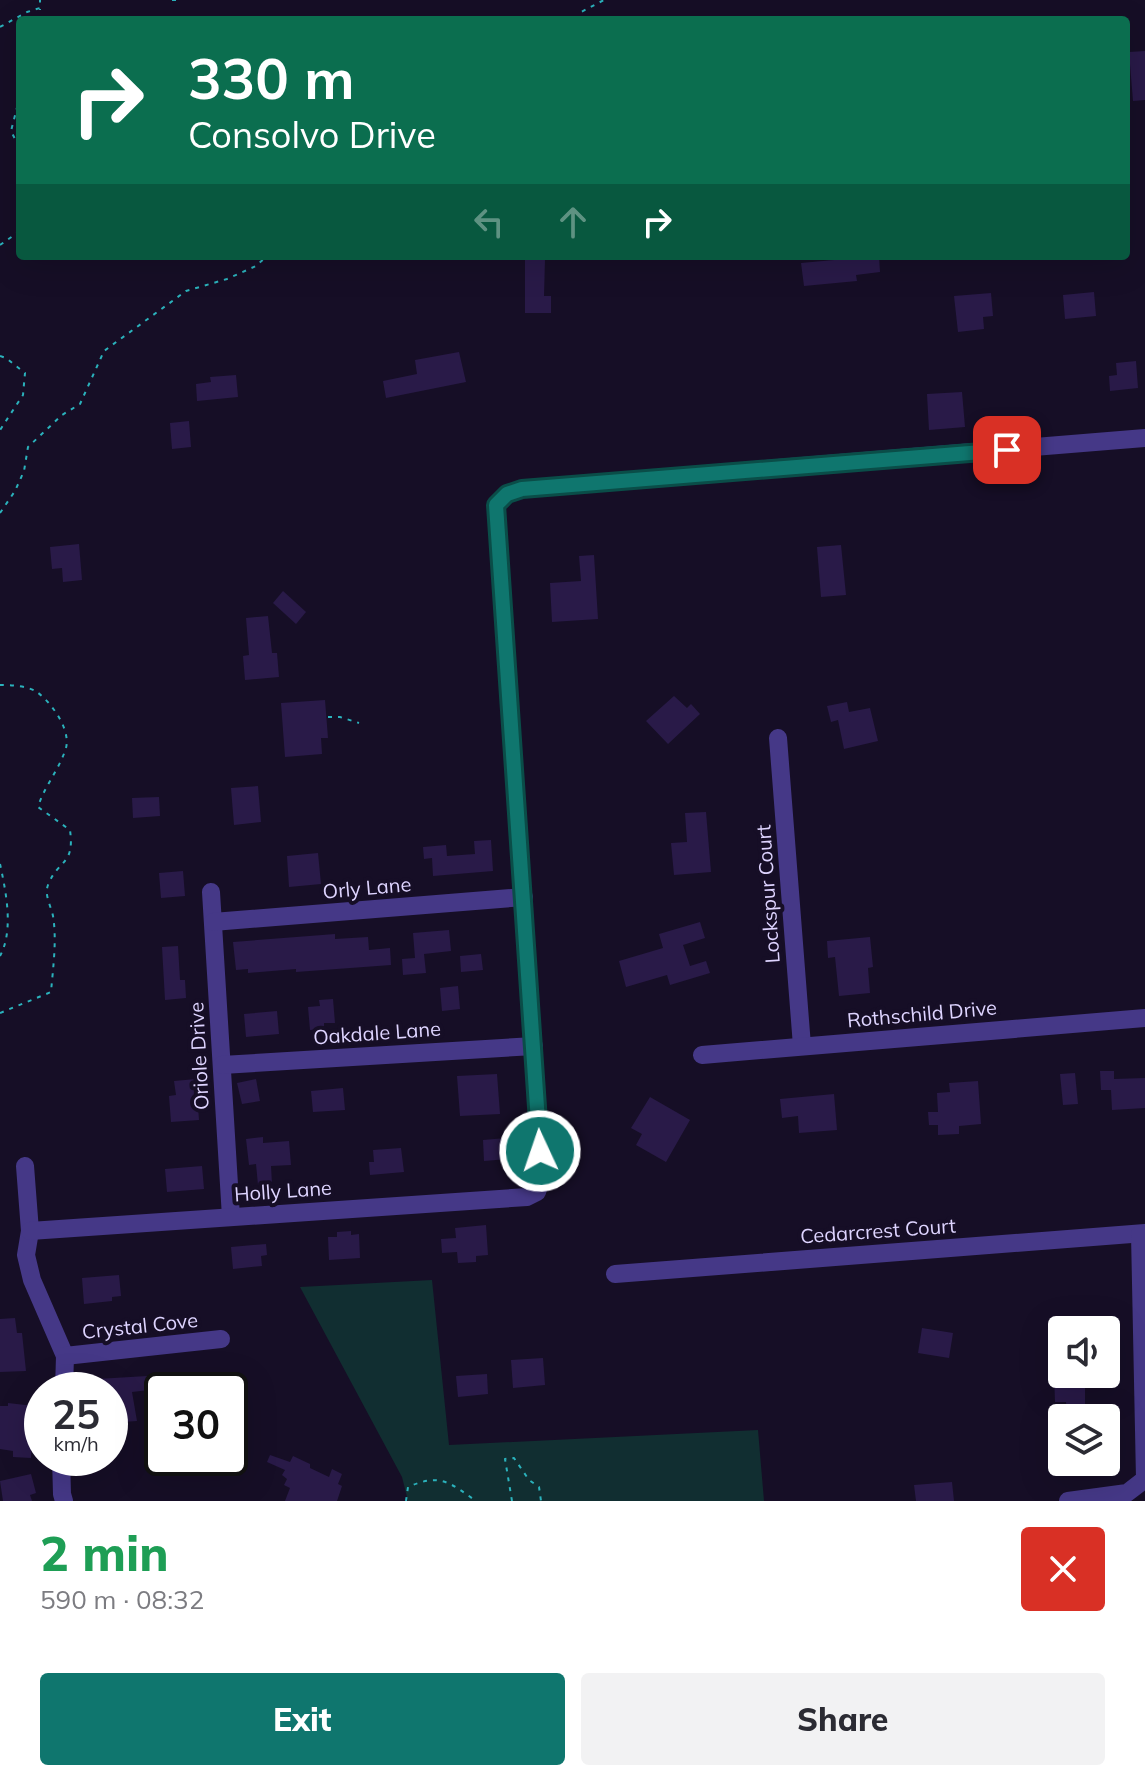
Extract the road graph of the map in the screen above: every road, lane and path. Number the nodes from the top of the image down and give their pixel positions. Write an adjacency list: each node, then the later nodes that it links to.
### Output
1 (40, 0): 5 (path)
2 (172, 0): 3 (path)
3 (179, 0)
4 (604, 0): 8 (path)
5 (40, 8): 6 (path); 7 (path)
6 (20, 16)
7 (40, 16)
8 (579, 16)
9 (16, 112): 10 (path)
10 (16, 141)
11 (263, 260): 15 (path)
12 (0, 356): 13 (path)
13 (0, 430)
14 (1145, 438): 22 (street)
15 (0, 513)
16 (0, 685): 25 (path)
17 (328, 717): 18 (path)
18 (359, 723)
19 (778, 738): 28 (street, Lockspur Court)
20 (0, 864): 24 (path)
21 (211, 892): 23 (street, Oriole Drive)
22 (524, 897): 23 (street, Orly Lane); 27 (street)
23 (213, 922): 30 (street, Oriole Drive)
24 (0, 956)
25 (0, 1013)
26 (1145, 1018): 28 (street, Rothschild Drive)
27 (534, 1046): 30 (street, Oakdale Lane); 32 (street, Holly Lane)
28 (802, 1046): 29 (street, Rothschild Drive)
29 (702, 1055)
30 (222, 1065): 32 (street, Oriole Drive)
31 (25, 1166): 33 (street)
32 (231, 1217): 33 (street, Holly Lane)
33 (30, 1231): 37 (street)
34 (1142, 1233): 35 (street, Cedarcrest Court); 45 (street)
35 (615, 1274)
36 (221, 1339): 37 (street, Crystal Cove)
37 (65, 1356): 38 (street)
38 (65, 1372)
39 (62, 1476): 40 (street)
40 (64, 1501)
41 (406, 1501): 42 (path)
42 (476, 1501)
43 (512, 1501): 44 (path)
44 (541, 1501)
45 (1068, 1501)

